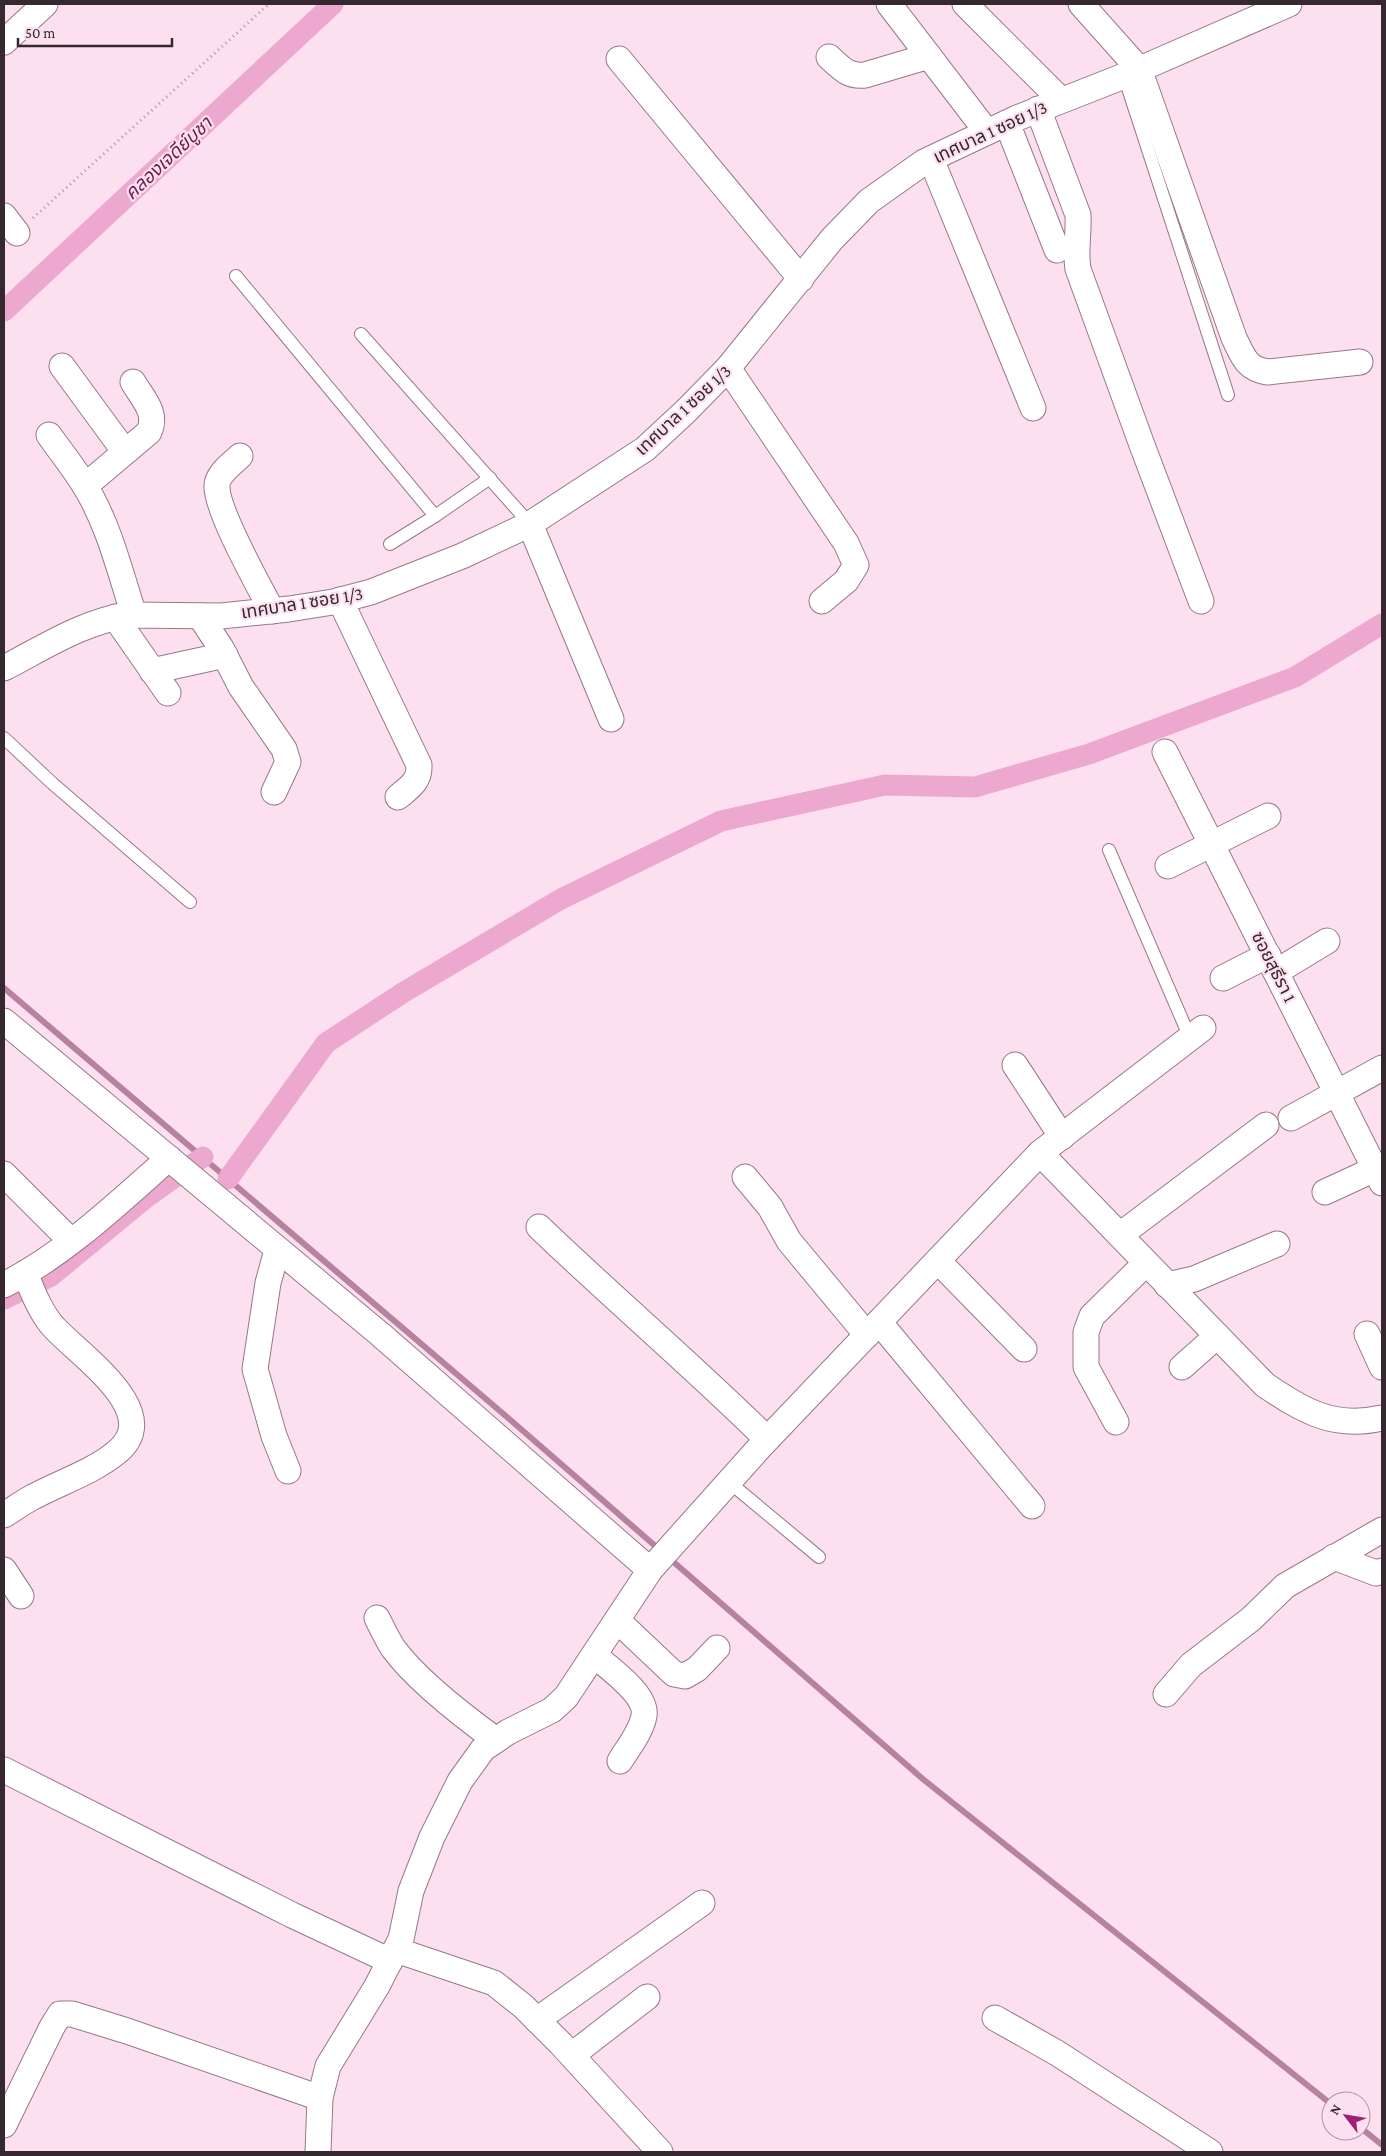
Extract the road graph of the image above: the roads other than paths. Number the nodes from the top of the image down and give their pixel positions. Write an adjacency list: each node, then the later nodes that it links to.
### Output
1 (45, 4): 7 (street)
2 (888, 4): 8 (street)
3 (965, 4): 12 (street)
4 (1081, 4): 11 (street)
5 (1289, 4): 6 (street, เทศบาล 1 ซอย 1/3)
6 (1250, 10): 11 (street, เทศบาล 1 ซอย 1/3)
7 (4, 42)
8 (929, 56): 9 (street); 14 (street)
9 (829, 57)
10 (619, 59): 18 (street)
11 (1132, 73): 12 (street, เทศบาล 1 ซอย 1/3); 20 (street); 24 (lane)
12 (1061, 100): 13 (street, เทศบาล 1 ซอย 1/3)
13 (1038, 109): 14 (street, เทศบาล 1 ซอย 1/3); 36 (street)
14 (997, 128): 15 (street, เทศบาล 1 ซอย 1/3); 16 (street)
15 (931, 159): 18 (street, เทศบาล 1 ซอย 1/3); 25 (street)
16 (1057, 250)
17 (236, 276): 31 (lane)
18 (801, 278): 22 (street, เทศบาล 1 ซอย 1/3)
19 (362, 334): 29 (lane)
20 (1360, 362)
21 (62, 366): 27 (street)
22 (728, 368): 32 (street, เทศบาล 1 ซอย 1/3); 35 (street)
23 (133, 382): 27 (street)
24 (1228, 395)
25 (1033, 408)
26 (50, 435): 30 (street)
27 (125, 452): 30 (street)
28 (240, 456): 37 (street)
29 (490, 478): 31 (lane); 32 (lane)
30 (85, 486): 38 (street)
31 (435, 516): 33 (lane)
32 (530, 524): 34 (street, เทศบาล 1 ซอย 1/3); 44 (street)
33 (390, 544)
34 (340, 600): 37 (street, เทศบาล 1 ซอย 1/3); 48 (street)
35 (822, 601)
36 (1201, 601)
37 (272, 611): 39 (street, เทศบาล 1 ซอย 1/3)
38 (125, 616): 39 (street, เทศบาล 1 ซอย 1/3); 41 (street, เทศบาล 1 ซอย 1/3); 42 (street)
39 (200, 616): 40 (street)
40 (225, 654): 42 (street); 47 (street)
41 (4, 668)
42 (152, 670): 43 (street)
43 (168, 693)
44 (611, 719)
45 (4, 738): 53 (lane)
46 (1165, 752): 50 (street, ซอยสุธีรา 1)
47 (274, 792)
48 (398, 797)
49 (1268, 816): 50 (street)
50 (1212, 845): 52 (street); 55 (street, ซอยสุธีรา 1)
51 (1109, 850): 58 (lane)
52 (1168, 866)
53 (190, 902)
54 (1327, 941): 55 (street)
55 (1272, 964): 56 (street); 61 (street, ซอยสุธีรา 1)
56 (1223, 978)
57 (4, 1021): 66 (street)
58 (1197, 1033): 64 (street)
59 (1015, 1065): 64 (street)
60 (1382, 1068): 61 (street)
61 (1337, 1093): 62 (street); 68 (street, ซอยสุธีรา 1)
62 (1291, 1118)
63 (1266, 1125): 72 (street)
64 (1062, 1137): 65 (street)
65 (1040, 1154): 72 (street); 76 (street)
66 (178, 1166): 73 (street); 75 (street)
67 (4, 1174): 73 (street)
68 (1379, 1176): 70 (street)
69 (745, 1177): 81 (street)
70 (1325, 1192)
71 (539, 1227): 89 (street)
72 (1120, 1236): 77 (street)
73 (71, 1241): 78 (street)
74 (1277, 1244): 80 (street)
75 (277, 1250): 90 (street); 97 (street)
76 (938, 1261): 81 (street); 84 (street)
77 (1146, 1263): 80 (street); 88 (street)
78 (29, 1282): 79 (street); 93 (street)
79 (4, 1285)
80 (1167, 1285): 83 (street)
81 (873, 1329): 89 (street); 92 (street)
82 (1367, 1334): 85 (street)
83 (1217, 1336): 86 (street); 87 (street)
84 (1024, 1349)
85 (1382, 1367)
86 (1182, 1368)
87 (1382, 1418)
88 (1116, 1422)
89 (767, 1439): 91 (street)
90 (288, 1471)
91 (729, 1482): 95 (lane); 97 (street)
92 (1032, 1506)
93 (4, 1515)
94 (1382, 1530): 96 (street)
95 (819, 1557)
96 (1334, 1557): 99 (street); 105 (street)
97 (652, 1568): 102 (street)
98 (4, 1570): 100 (street)
99 (1382, 1571)
100 (21, 1596)
101 (377, 1618): 106 (street)
102 (617, 1620): 103 (street); 104 (street)
103 (717, 1648)
104 (594, 1655): 106 (street); 107 (street)
105 (1166, 1694)
106 (496, 1740): 110 (street)
107 (620, 1761)
108 (4, 1770): 110 (street)
109 (702, 1903): 113 (street)
110 (393, 1955): 113 (street); 115 (street)
111 (647, 1997): 114 (street)
112 (995, 2018): 119 (street)
113 (538, 2020): 114 (street)
114 (572, 2055): 118 (street)
115 (320, 2098): 116 (street); 117 (street)
116 (4, 2125)
117 (318, 2152)
118 (660, 2152)
119 (1210, 2152)

